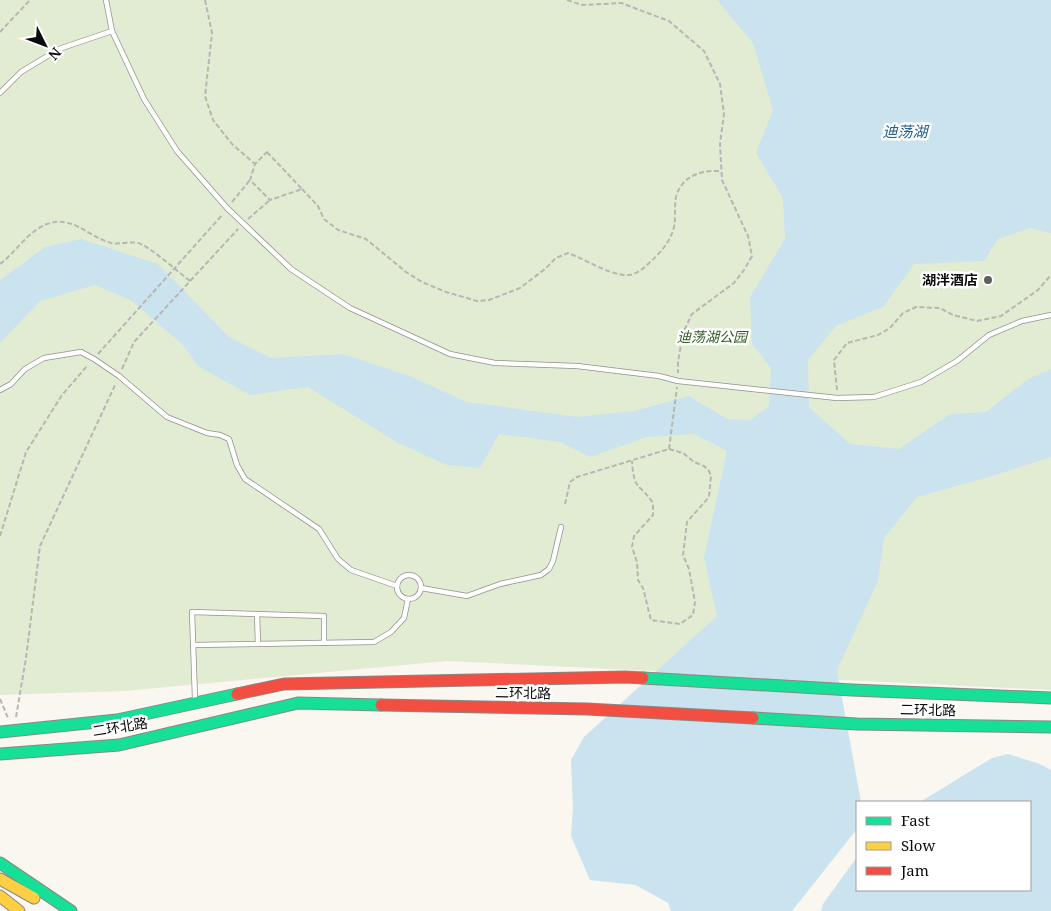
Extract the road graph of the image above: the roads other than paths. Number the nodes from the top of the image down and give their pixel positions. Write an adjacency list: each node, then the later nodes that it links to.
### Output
1 (106, 0): 2 (lane)
2 (112, 31): 3 (lane); 4 (lane)
3 (0, 93)
4 (1051, 315)
5 (0, 390): 7 (lane)
6 (560, 528): 8 (lane)
7 (397, 586): 8 (lane); 9 (lane)
8 (421, 588): 9 (lane)
9 (408, 600): 11 (lane)
10 (256, 614): 11 (lane); 12 (lane); 13 (lane)
11 (324, 643): 12 (lane)
12 (258, 644): 13 (lane)
13 (193, 645): 15 (lane)
14 (1051, 698): 15 (main road, 二环北路)
15 (195, 704): 17 (main road, 二环北路)
16 (1051, 727): 18 (main road, 二环北路)
17 (0, 732)
18 (0, 754)
19 (0, 863): 24 (main road)
20 (0, 879): 23 (main road)
21 (0, 896): 22 (main road)
22 (19, 911)
23 (56, 911)
24 (71, 911)

